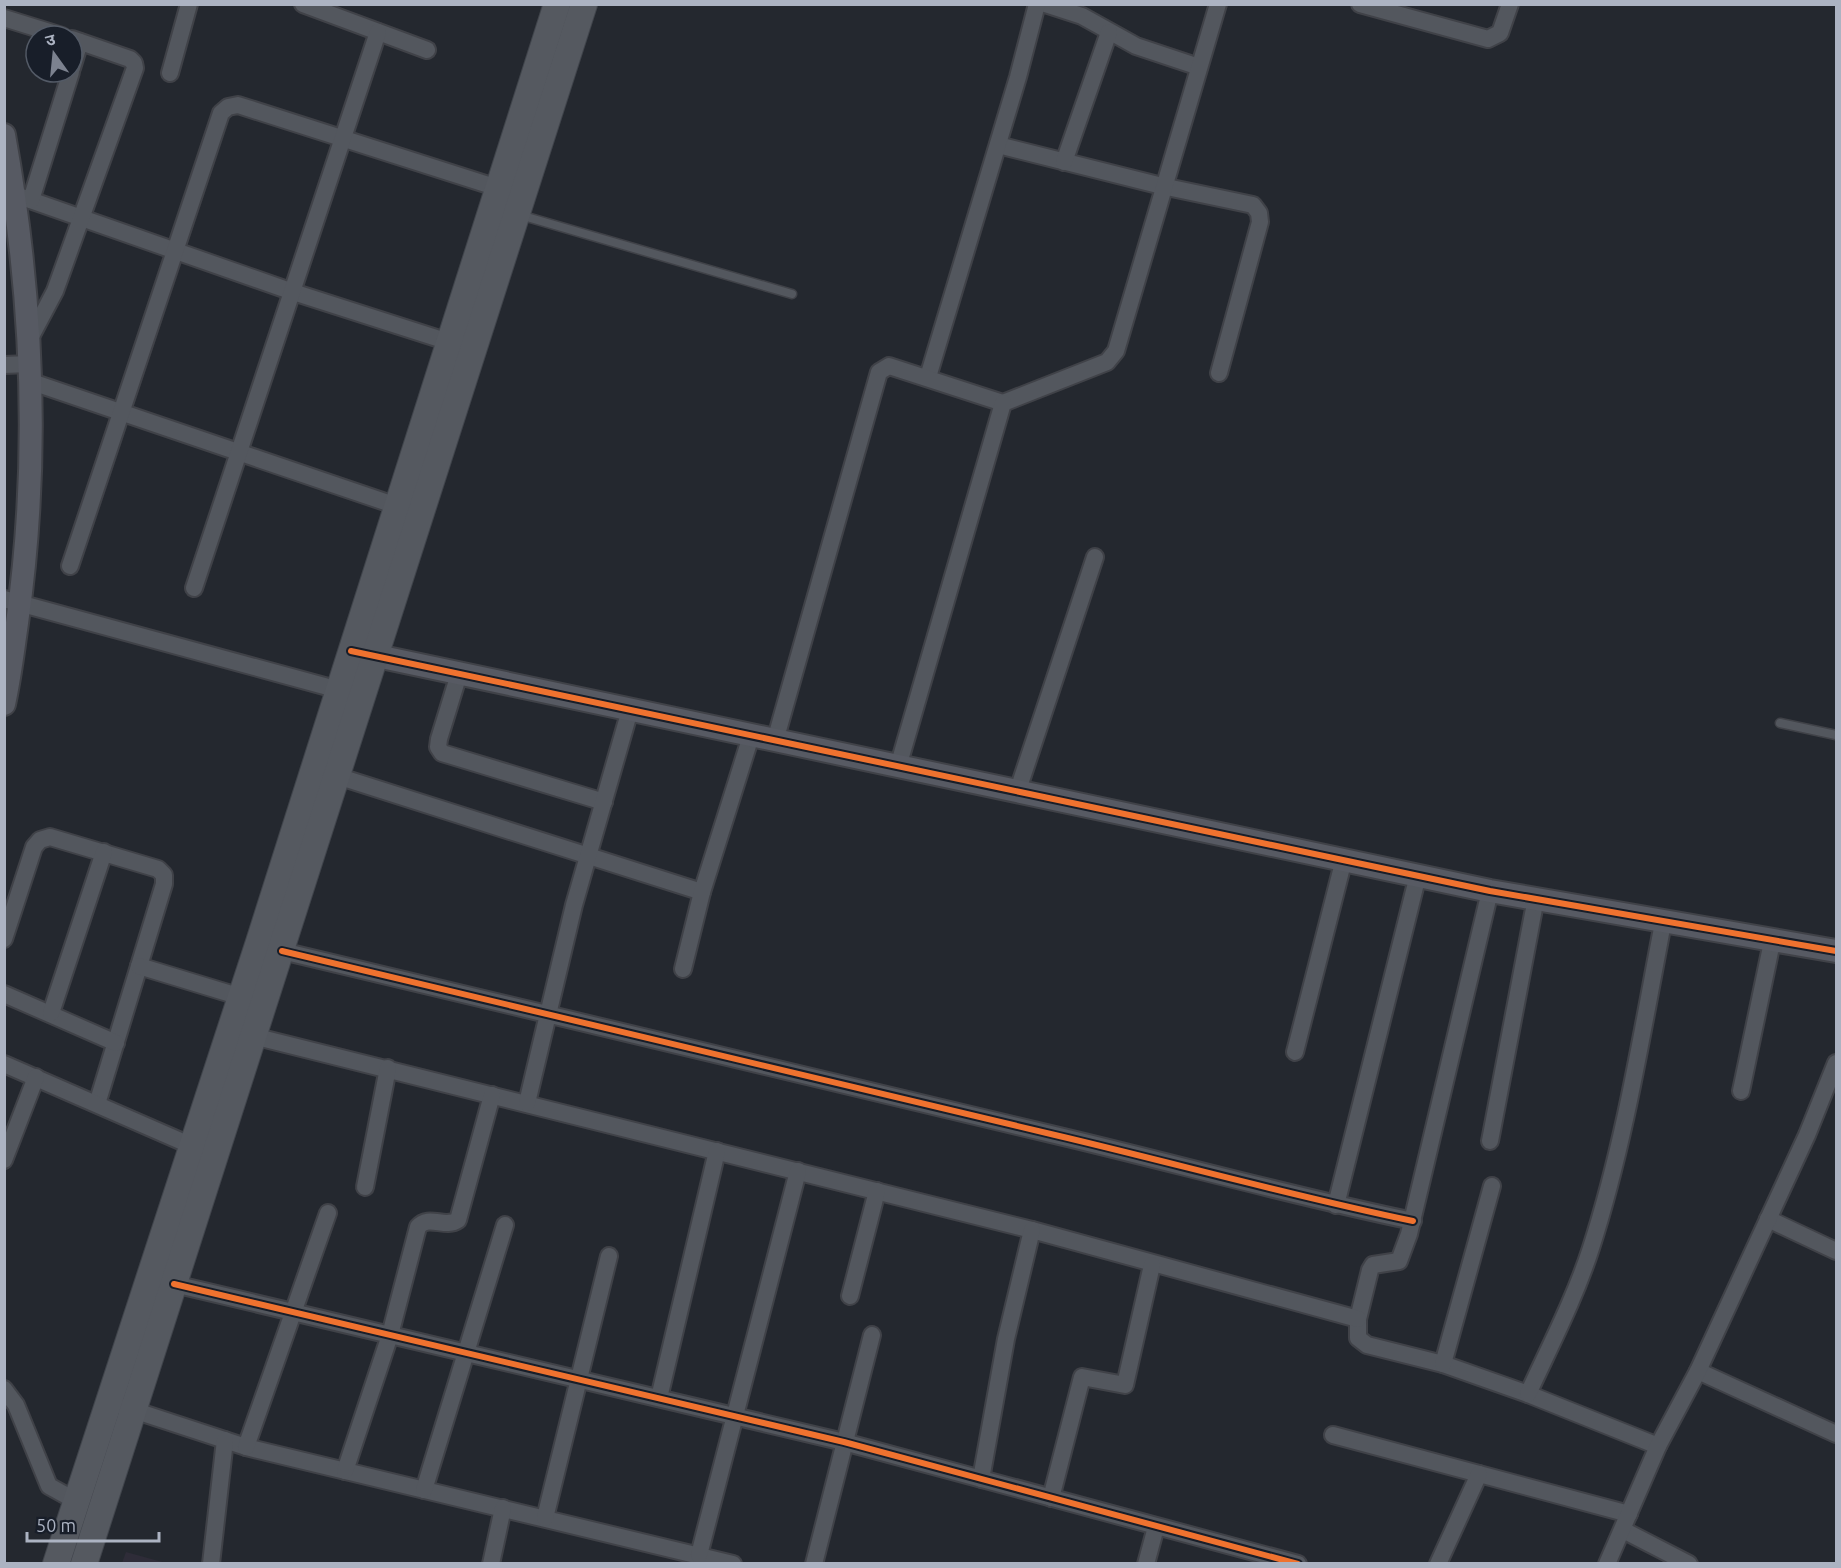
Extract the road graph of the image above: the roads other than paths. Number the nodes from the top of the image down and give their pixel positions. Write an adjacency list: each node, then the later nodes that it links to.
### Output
1 (189, 4): 17 (street)
2 (303, 4): 12 (street)
3 (584, 4): 26 (main road)
4 (1037, 4): 21 (street)
5 (1045, 4): 13 (street)
6 (1218, 4): 16 (street)
7 (1360, 4): 8 (street)
8 (1510, 4)
9 (554, 5): 24 (main road)
10 (4, 18): 11 (street)
11 (24, 24)
12 (378, 32): 15 (street); 20 (street)
13 (1109, 32): 16 (street); 22 (street)
14 (84, 43): 27 (street)
15 (427, 50)
16 (1199, 67): 23 (street)
17 (170, 73)
18 (66, 84): 25 (street)
19 (4, 135): 25 (street)
20 (344, 138): 24 (street); 28 (street); 29 (street)
21 (998, 145): 22 (street); 35 (street)
22 (1064, 162): 23 (street)
23 (1162, 186): 34 (street); 36 (street)
24 (498, 188): 31 (main road)
25 (22, 197): 27 (street); 32 (street)
26 (517, 214): 30 (lane); 44 (main road)
27 (83, 218): 28 (street); 32 (street)
28 (176, 251): 29 (street); 37 (street)
29 (293, 292): 31 (street); 38 (street)
30 (792, 294)
31 (449, 342): 39 (main road)
32 (29, 362): 33 (street); 37 (street); 43 (street)
33 (4, 365)
34 (1219, 373)
35 (928, 377): 36 (street); 52 (street)
36 (1003, 403): 53 (street)
37 (122, 412): 38 (street); 41 (street)
38 (240, 453): 39 (street); 42 (street)
39 (397, 506): 44 (main road)
40 (1095, 557): 55 (street)
41 (70, 566)
42 (194, 588)
43 (12, 601): 46 (street); 47 (street)
44 (363, 653): 45 (street); 46 (main road); 54 (main road)
45 (459, 674): 48 (street); 56 (street)
46 (339, 690): 72 (main road)
47 (4, 704)
48 (630, 710): 51 (street); 56 (street)
49 (1780, 723): 50 (lane)
50 (1836, 735)
51 (752, 736): 52 (street); 62 (street)
52 (776, 741): 53 (street)
53 (898, 767): 55 (street)
54 (337, 776): 58 (street); 67 (main road)
55 (1017, 793): 59 (street)
56 (604, 802): 58 (street)
57 (104, 852): 65 (street); 69 (street); 73 (street)
58 (589, 856): 62 (street); 74 (street)
59 (1344, 860): 60 (street); 77 (street)
60 (1418, 875): 61 (street); 95 (street)
61 (1490, 891): 63 (street); 98 (street)
62 (702, 892): 70 (street)
63 (1536, 898): 64 (street); 87 (street)
64 (1663, 923): 66 (street); 115 (street)
65 (4, 939)
66 (1773, 942): 68 (street); 82 (street)
67 (282, 951): 74 (street); 75 (main road)
68 (1836, 951)
69 (139, 966): 72 (street); 76 (street)
70 (683, 969)
71 (4, 994): 73 (street)
72 (241, 997): 88 (main road)
73 (51, 1013): 76 (street)
74 (547, 1016): 85 (street); 95 (street)
75 (253, 1036): 80 (street); 104 (main road)
76 (116, 1043): 86 (street)
77 (1295, 1052)
78 (1836, 1063): 84 (street)
79 (4, 1064): 81 (street)
80 (388, 1068): 83 (street); 93 (street)
81 (36, 1077): 86 (street); 90 (street)
82 (1741, 1091)
83 (492, 1095): 85 (street); 108 (street)
84 (1829, 1098): 97 (street)
85 (527, 1103): 89 (street)
86 (97, 1104): 88 (street)
87 (1490, 1141)
88 (192, 1146): 117 (main road)
89 (717, 1151): 91 (street); 116 (street)
90 (4, 1160)
91 (798, 1171): 94 (street); 119 (street)
92 (1492, 1186): 111 (street)
93 (365, 1187)
94 (877, 1191): 100 (street); 105 (street)
95 (1336, 1205): 98 (street)
96 (328, 1213): 106 (street)
97 (1768, 1219): 101 (street); 112 (street)
98 (1413, 1221): 107 (street)
99 (505, 1225): 110 (street)
100 (1032, 1230): 103 (street); 128 (street)
101 (1836, 1251)
102 (609, 1256): 113 (street)
103 (1152, 1265): 107 (street); 130 (street)
104 (174, 1284): 106 (street); 118 (main road)
105 (850, 1296)
106 (293, 1312): 108 (street); 125 (street)
107 (1358, 1319): 111 (street)
108 (390, 1335): 110 (street); 126 (street)
109 (872, 1335): 123 (street)
110 (465, 1353): 113 (street); 129 (street)
111 (1443, 1364): 115 (street)
112 (1698, 1371): 120 (street); 124 (street)
113 (579, 1379): 116 (street); 134 (street)
114 (4, 1389): 131 (street)
115 (1528, 1394): 124 (street)
116 (659, 1398): 119 (street)
117 (109, 1400): 118 (street); 131 (main road)
118 (133, 1411): 122 (street); 140 (main road)
119 (736, 1417): 123 (street); 137 (street)
120 (1836, 1434)
121 (1333, 1436): 127 (street)
122 (225, 1440): 125 (street); 141 (street)
123 (844, 1442): 128 (street); 143 (street)
124 (1658, 1446): 133 (street)
125 (246, 1447): 126 (street)
126 (345, 1471): 129 (street)
127 (1479, 1474): 133 (street); 146 (street)
128 (981, 1479): 130 (street)
129 (424, 1490): 132 (street)
130 (1051, 1498): 135 (street)
131 (76, 1501): 139 (main road)
132 (503, 1508): 134 (street); 142 (street)
133 (1629, 1514): 136 (street)
134 (544, 1518): 137 (street)
135 (1156, 1527): 144 (street); 145 (street)
136 (1623, 1530): 147 (street); 148 (street)
137 (699, 1555): 138 (street)
138 (724, 1562)
139 (56, 1563)
140 (84, 1563)
141 (211, 1563)
142 (490, 1563)
143 (814, 1563)
144 (1146, 1563)
145 (1298, 1563)
146 (1438, 1563)
147 (1607, 1563)
148 (1689, 1563)

